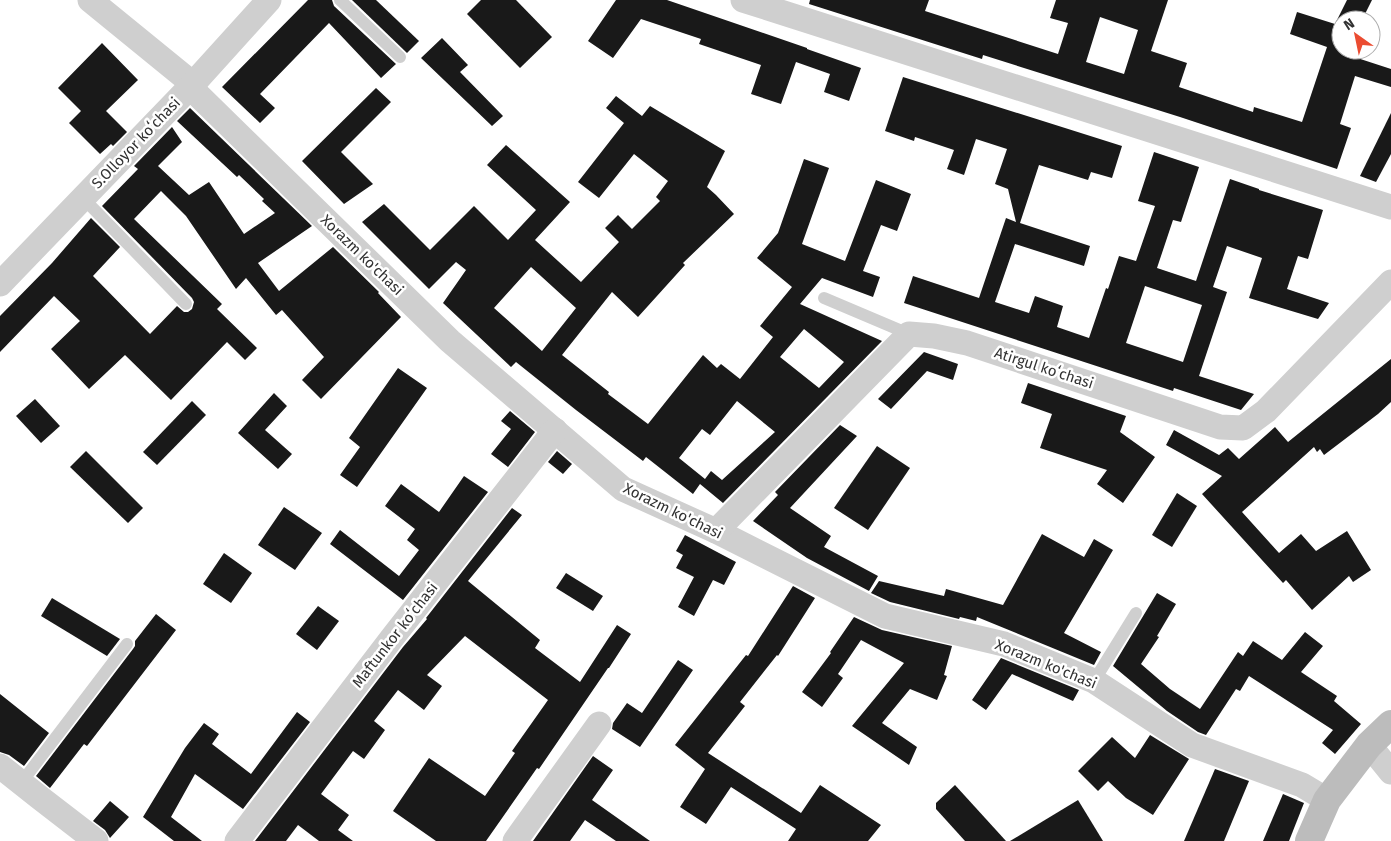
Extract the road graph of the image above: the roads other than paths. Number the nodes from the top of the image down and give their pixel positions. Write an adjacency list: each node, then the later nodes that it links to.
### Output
1 (90, 0): 6 (street, Xorazm ko'chasi)
2 (269, 0): 6 (street, S.Olloyor koʻchasi)
3 (340, 0): 5 (lane)
4 (743, 0): 8 (street)
5 (400, 57)
6 (193, 84): 7 (street, S.Olloyor koʻchasi); 14 (street, Xorazm ko'chasi)
7 (83, 198): 10 (street, S.Olloyor koʻchasi); 12 (lane)
8 (1391, 207)
9 (1391, 282): 13 (street, Atirgul koʻchasi)
10 (0, 284)
11 (824, 298): 13 (lane)
12 (186, 304)
13 (909, 334): 15 (street)
14 (554, 430): 15 (street, Xorazm ko'chasi); 27 (street, Maftunkor koʻchasi)
15 (716, 531): 18 (street, Xorazm ko'chasi)
16 (1136, 612): 18 (lane)
17 (127, 644): 24 (lane)
18 (1094, 681): 25 (street, Xorazm ko'chasi)
19 (599, 724): 28 (street)
20 (1391, 724): 21 (street)
21 (1369, 745): 23 (street); 25 (street)
22 (0, 766): 24 (street)
23 (1391, 772)
24 (21, 783): 26 (street)
25 (1327, 800): 29 (street)
26 (96, 841)
27 (237, 841)
28 (515, 841)
29 (1309, 841)

